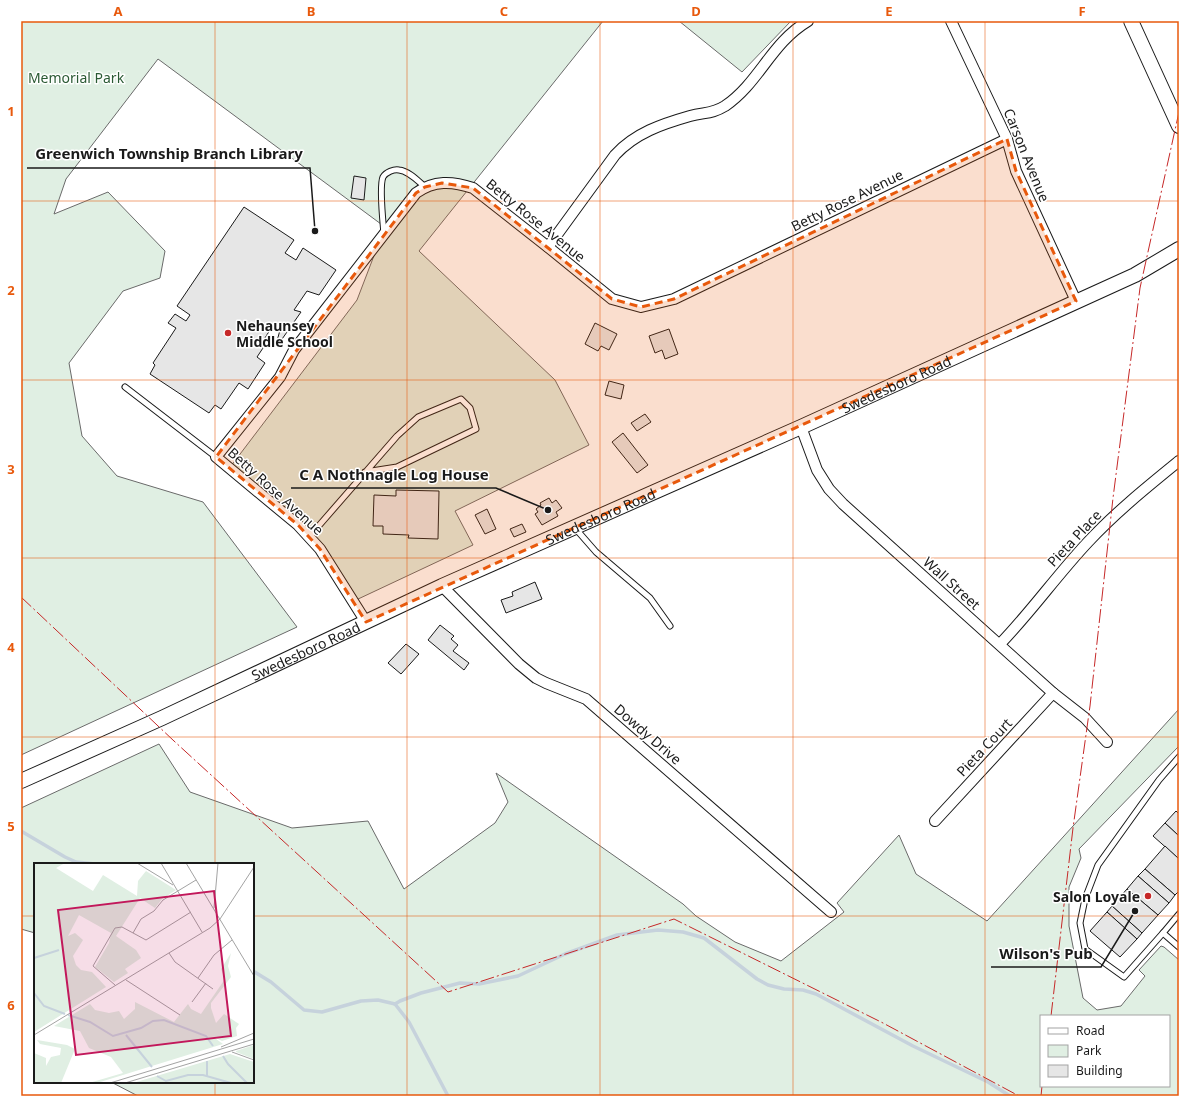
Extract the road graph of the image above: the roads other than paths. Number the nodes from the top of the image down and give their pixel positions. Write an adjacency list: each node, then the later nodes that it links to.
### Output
1 (808, 21): 8 (street)
2 (951, 21): 5 (street, Carson Avenue)
3 (1131, 21): 4 (main road)
4 (1179, 126)
5 (1007, 139): 8 (street, Betty Rose Avenue); 10 (street, Carson Avenue)
6 (425, 187): 7 (street, Betty Rose Avenue); 7 (lane); 8 (street, Betty Rose Avenue)
7 (384, 235): 13 (street, Betty Rose Avenue)
8 (548, 247)
9 (1179, 249): 10 (main road, Swedesboro Road)
10 (1076, 301): 12 (main road, Swedesboro Road)
11 (125, 386): 13 (lane)
12 (801, 427): 16 (main road, Swedesboro Road); 21 (street, Wall Street)
13 (216, 457): 17 (street, Betty Rose Avenue)
14 (1179, 461): 21 (street, Pieta Place)
15 (365, 472): 15 (lane); 17 (lane)
16 (574, 528): 18 (main road, Swedesboro Road); 20 (lane)
17 (309, 537): 19 (street, Betty Rose Avenue)
18 (442, 586): 19 (main road, Swedesboro Road); 27 (street, Dowdy Drive)
19 (366, 622): 25 (main road, Swedesboro Road)
20 (670, 626)
21 (1000, 644): 22 (street, Wall Street)
22 (1053, 693): 23 (street, Wall Street); 26 (street, Pieta Court)
23 (1107, 742)
24 (1179, 757): 29 (lane)
25 (21, 781)
26 (935, 821)
27 (831, 912)
28 (1179, 914): 29 (lane)
29 (1163, 933): 30 (lane)
30 (1179, 947)

